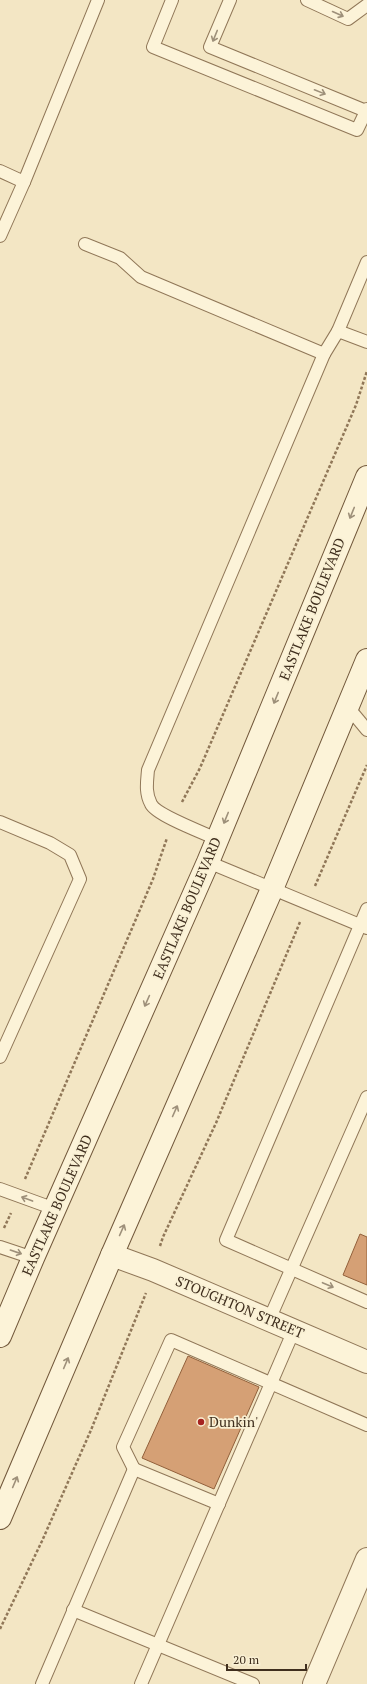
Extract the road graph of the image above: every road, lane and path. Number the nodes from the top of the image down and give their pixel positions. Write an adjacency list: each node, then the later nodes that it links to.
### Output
1 (98, 0): 8 (lane)
2 (172, 0): 6 (lane)
3 (230, 0): 6 (lane, one-way to 6)
4 (307, 0): 5 (lane, one-way to 5)
5 (367, 5)
6 (366, 110)
7 (0, 172): 8 (lane)
8 (24, 182): 9 (lane)
9 (0, 236)
10 (85, 244): 14 (lane)
11 (367, 262): 12 (lane)
12 (338, 331): 13 (lane); 14 (lane)
13 (367, 342)
14 (324, 354): 23 (lane)
15 (367, 371): 21 (path)
16 (367, 477): 23 (main road, EASTLAKE BOULEVARD, one-way to 23)
17 (367, 660): 18 (main road)
18 (347, 706): 19 (lane); 27 (main road)
19 (367, 730)
20 (367, 765): 26 (path)
21 (183, 801)
22 (0, 822): 31 (lane)
23 (217, 839): 25 (main road, EASTLAKE BOULEVARD)
24 (166, 840): 33 (path)
25 (208, 862): 27 (lane); 35 (main road, EASTLAKE BOULEVARD, one-way to 35)
26 (317, 881)
27 (272, 889): 29 (lane); 38 (main road, one-way to 27)
28 (367, 909): 29 (lane)
29 (364, 927): 40 (lane)
30 (296, 930): 36 (path)
31 (0, 1057)
32 (367, 1097): 40 (lane)
33 (24, 1181)
34 (0, 1189): 35 (lane, one-way to 34)
35 (55, 1209): 39 (main road, EASTLAKE BOULEVARD)
36 (163, 1236)
37 (0, 1247): 39 (lane, one-way to 39)
38 (112, 1254): 43 (main road, STOUGHTON STREET); 51 (main road, one-way to 38)
39 (33, 1258): 45 (main road, EASTLAKE BOULEVARD)
40 (292, 1269): 41 (lane, one-way to 41); 43 (lane)
41 (367, 1302)
42 (143, 1304): 54 (path)
43 (269, 1320): 44 (main road, STOUGHTON STREET)
44 (294, 1330): 46 (main road, STOUGHTON STREET); 47 (lane)
45 (0, 1336)
46 (367, 1362)
47 (271, 1383): 48 (lane); 49 (lane); 50 (lane)
48 (367, 1425)
49 (134, 1469): 50 (lane); 53 (lane)
50 (219, 1504): 55 (lane)
51 (0, 1518)
52 (367, 1560): 59 (main road)
53 (73, 1610): 55 (lane); 56 (lane)
54 (0, 1629)
55 (158, 1645): 57 (lane); 58 (lane)
56 (42, 1684)
57 (141, 1684)
58 (253, 1684)
59 (314, 1684)

